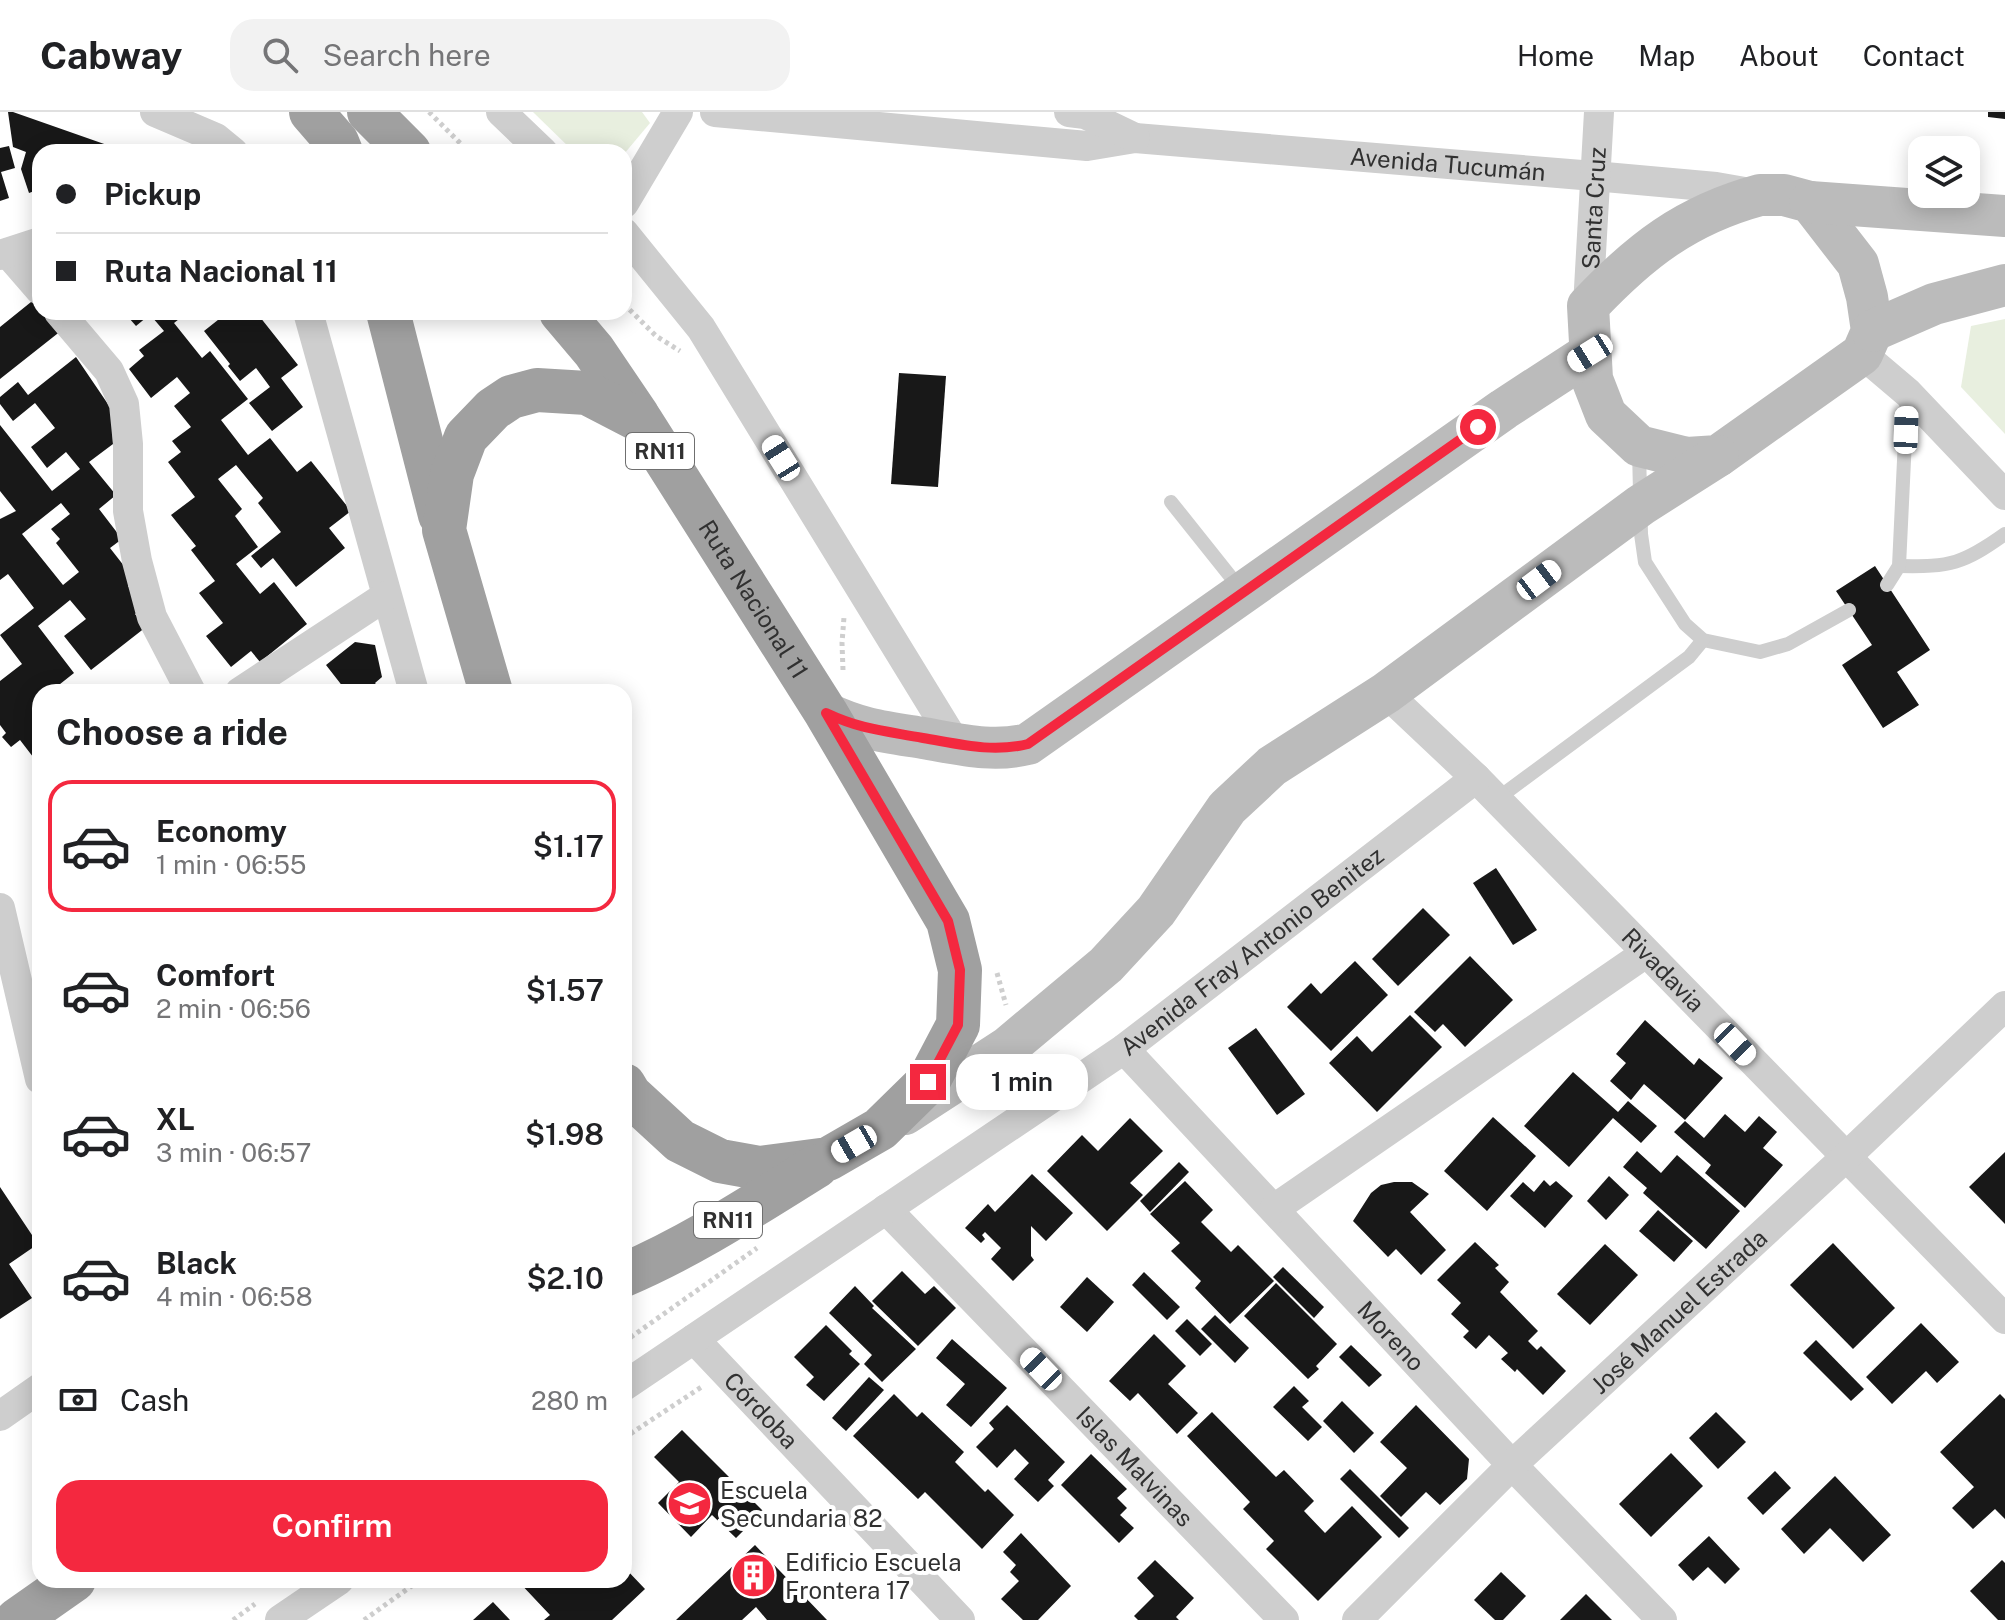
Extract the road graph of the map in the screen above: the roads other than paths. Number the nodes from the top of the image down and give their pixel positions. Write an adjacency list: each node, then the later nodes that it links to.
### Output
1 (155, 112): 10 (street)
2 (311, 112): 11 (highway)
3 (369, 112): 12 (highway)
4 (501, 112): 13 (street)
5 (678, 112): 15 (street)
6 (715, 112): 9 (street, Avenida Tucumán)
7 (1069, 112): 9 (street, Avenida Tucumán)
8 (1599, 112): 14 (street, Santa Cruz)
9 (1137, 125): 14 (street, Avenida Tucumán)
10 (223, 144)
11 (338, 144)
12 (401, 144)
13 (535, 144)
14 (1594, 176): 16 (street, Avenida Tucumán); 24 (street, Santa Cruz)
15 (632, 190)
16 (1760, 195): 17 (main road); 24 (main road)
17 (1810, 202): 18 (main road); 29 (main road)
18 (2005, 216)
19 (632, 243): 52 (street)
20 (32, 245): 21 (street)
21 (4, 254): 22 (street)
22 (32, 282)
23 (2005, 285): 29 (main road)
24 (1588, 306): 30 (main road)
25 (66, 320): 46 (street)
26 (310, 320): 43 (street)
27 (390, 320): 38 (highway, RN11)
28 (568, 320): 32 (highway, RN11)
29 (1867, 342): 31 (street); 34 (main road)
30 (1590, 353): 33 (main road); 42 (main road)
31 (1908, 393): 35 (street); 40 (lane)
32 (641, 421): 38 (highway, RN11); 51 (highway, Ruta Nacional 11 / RN11)
33 (1639, 446): 34 (main road); 37 (lane)
34 (1718, 456): 37 (main road)
35 (2005, 495)
36 (1171, 502): 42 (lane)
37 (1641, 505): 45 (lane); 50 (main road)
38 (444, 530): 49 (highway, RN11)
39 (2005, 534): 40 (lane)
40 (1899, 566): 41 (lane)
41 (1887, 585)
42 (1242, 591): 52 (main road)
43 (386, 596): 47 (street); 48 (street)
44 (1849, 610): 45 (lane)
45 (1703, 640): 53 (lane)
46 (187, 684)
47 (252, 684)
48 (412, 684)
49 (489, 684)
50 (1386, 693): 53 (street, Rivadavia); 60 (main road)
51 (836, 695): 52 (main road); 60 (highway, Ruta Nacional 11 / RN11)
52 (956, 744)
53 (1486, 788): 55 (street, Rivadavia); 58 (street, Avenida Fray Antonio Benitez)
54 (0, 908): 57 (street)
55 (1646, 953): 61 (street, Rivadavia); 64 (street)
56 (2005, 1006): 61 (street, José Manuel Estrada)
57 (32, 1045)
58 (1124, 1049): 63 (street, Avenida Fray Antonio Benitez); 64 (street, Moreno)
59 (632, 1097): 62 (highway, Ruta Nacional 11 / RN11)
60 (880, 1129): 62 (highway, Ruta Nacional 11 / RN11)
61 (1846, 1157): 66 (street, Rivadavia); 71 (street, José Manuel Estrada)
62 (828, 1159): 65 (highway, Ruta Nacional 11 / RN11)
63 (886, 1209): 67 (street, Avenida Fray Antonio Benitez); 81 (street, Islas Malvinas)
64 (1274, 1209): 71 (street, Moreno)
65 (632, 1272)
66 (2005, 1319)
67 (694, 1339): 68 (street, Avenida Fray Antonio Benitez); 80 (street, Córdoba)
68 (632, 1381)
69 (32, 1394): 70 (street)
70 (0, 1416)
71 (1512, 1465): 82 (street, José Manuel Estrada); 83 (street, Moreno)
72 (32, 1573): 76 (highway)
73 (63, 1588): 77 (highway)
74 (70, 1588): 78 (highway)
75 (327, 1588): 79 (street)
76 (0, 1595)
77 (17, 1620)
78 (55, 1620)
79 (280, 1620)
80 (960, 1620)
81 (1284, 1620)
82 (1357, 1620)
83 (1662, 1620)

